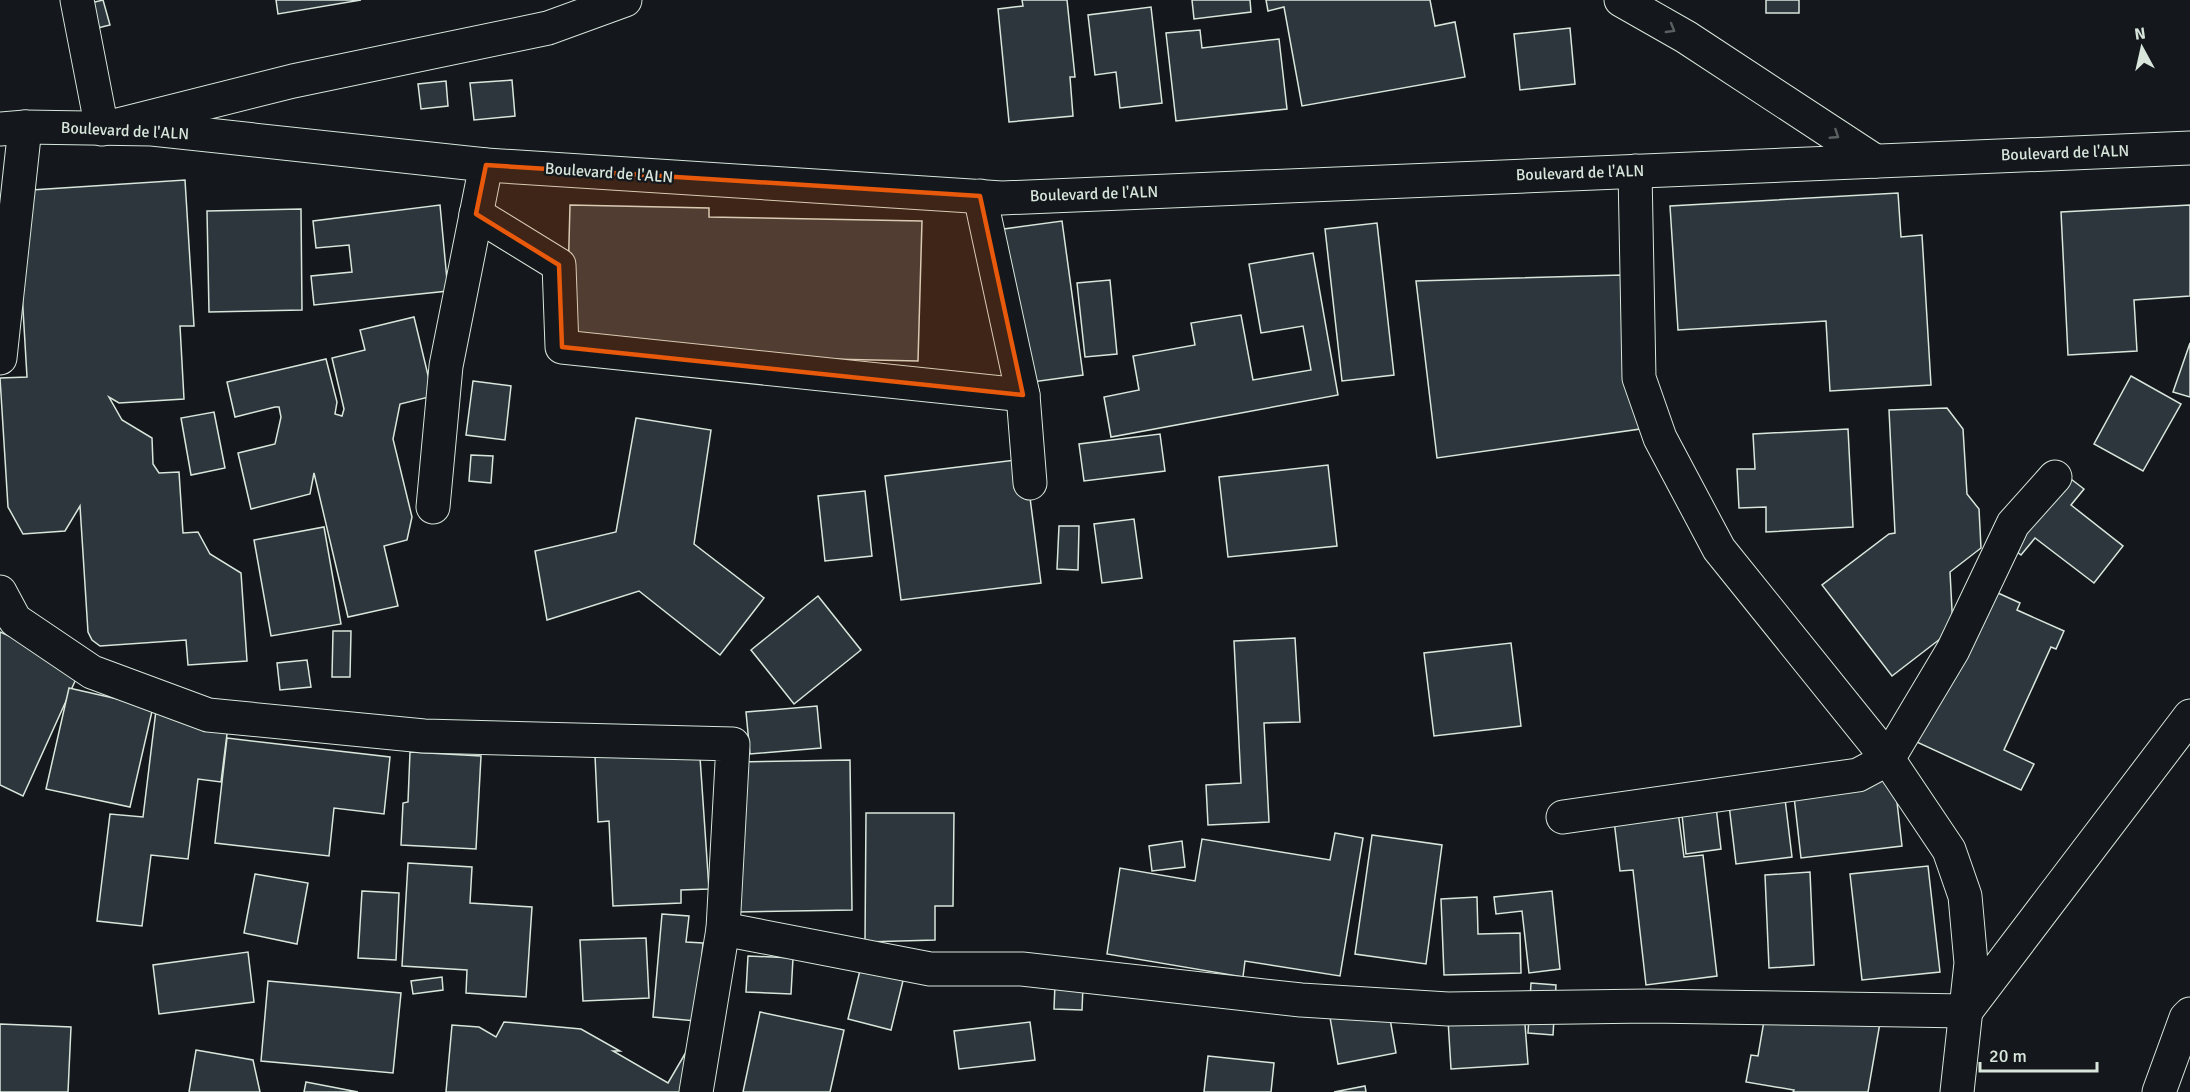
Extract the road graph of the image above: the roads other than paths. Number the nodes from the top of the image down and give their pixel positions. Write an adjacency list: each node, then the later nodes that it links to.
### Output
1 (78, 0): 5 (street)
2 (625, 0): 5 (street)
3 (1621, 0): 7 (street, one-way to 7)
4 (12, 128): 5 (street, Boulevard de l'ALN); 12 (street)
5 (102, 129): 8 (street, Boulevard de l'ALN)
6 (2190, 148): 7 (street, Boulevard de l'ALN)
7 (1875, 161): 9 (street, Boulevard de l'ALN)
8 (486, 165): 10 (street, Boulevard de l'ALN); 11 (street)
9 (1635, 171): 10 (street, Boulevard de l'ALN); 19 (street)
10 (980, 196): 13 (street)
11 (476, 214): 13 (street); 16 (street)
12 (0, 358)
13 (1023, 395): 15 (street)
14 (2055, 477): 19 (street)
15 (1030, 483)
16 (433, 507)
17 (0, 592): 21 (street)
18 (2190, 716): 22 (street)
19 (1888, 759): 20 (street); 22 (street)
20 (1563, 817)
21 (723, 929): 22 (street); 24 (street)
22 (1966, 1011): 25 (street)
23 (2190, 1014): 26 (street)
24 (696, 1092)
25 (1957, 1092)
26 (2159, 1092)

